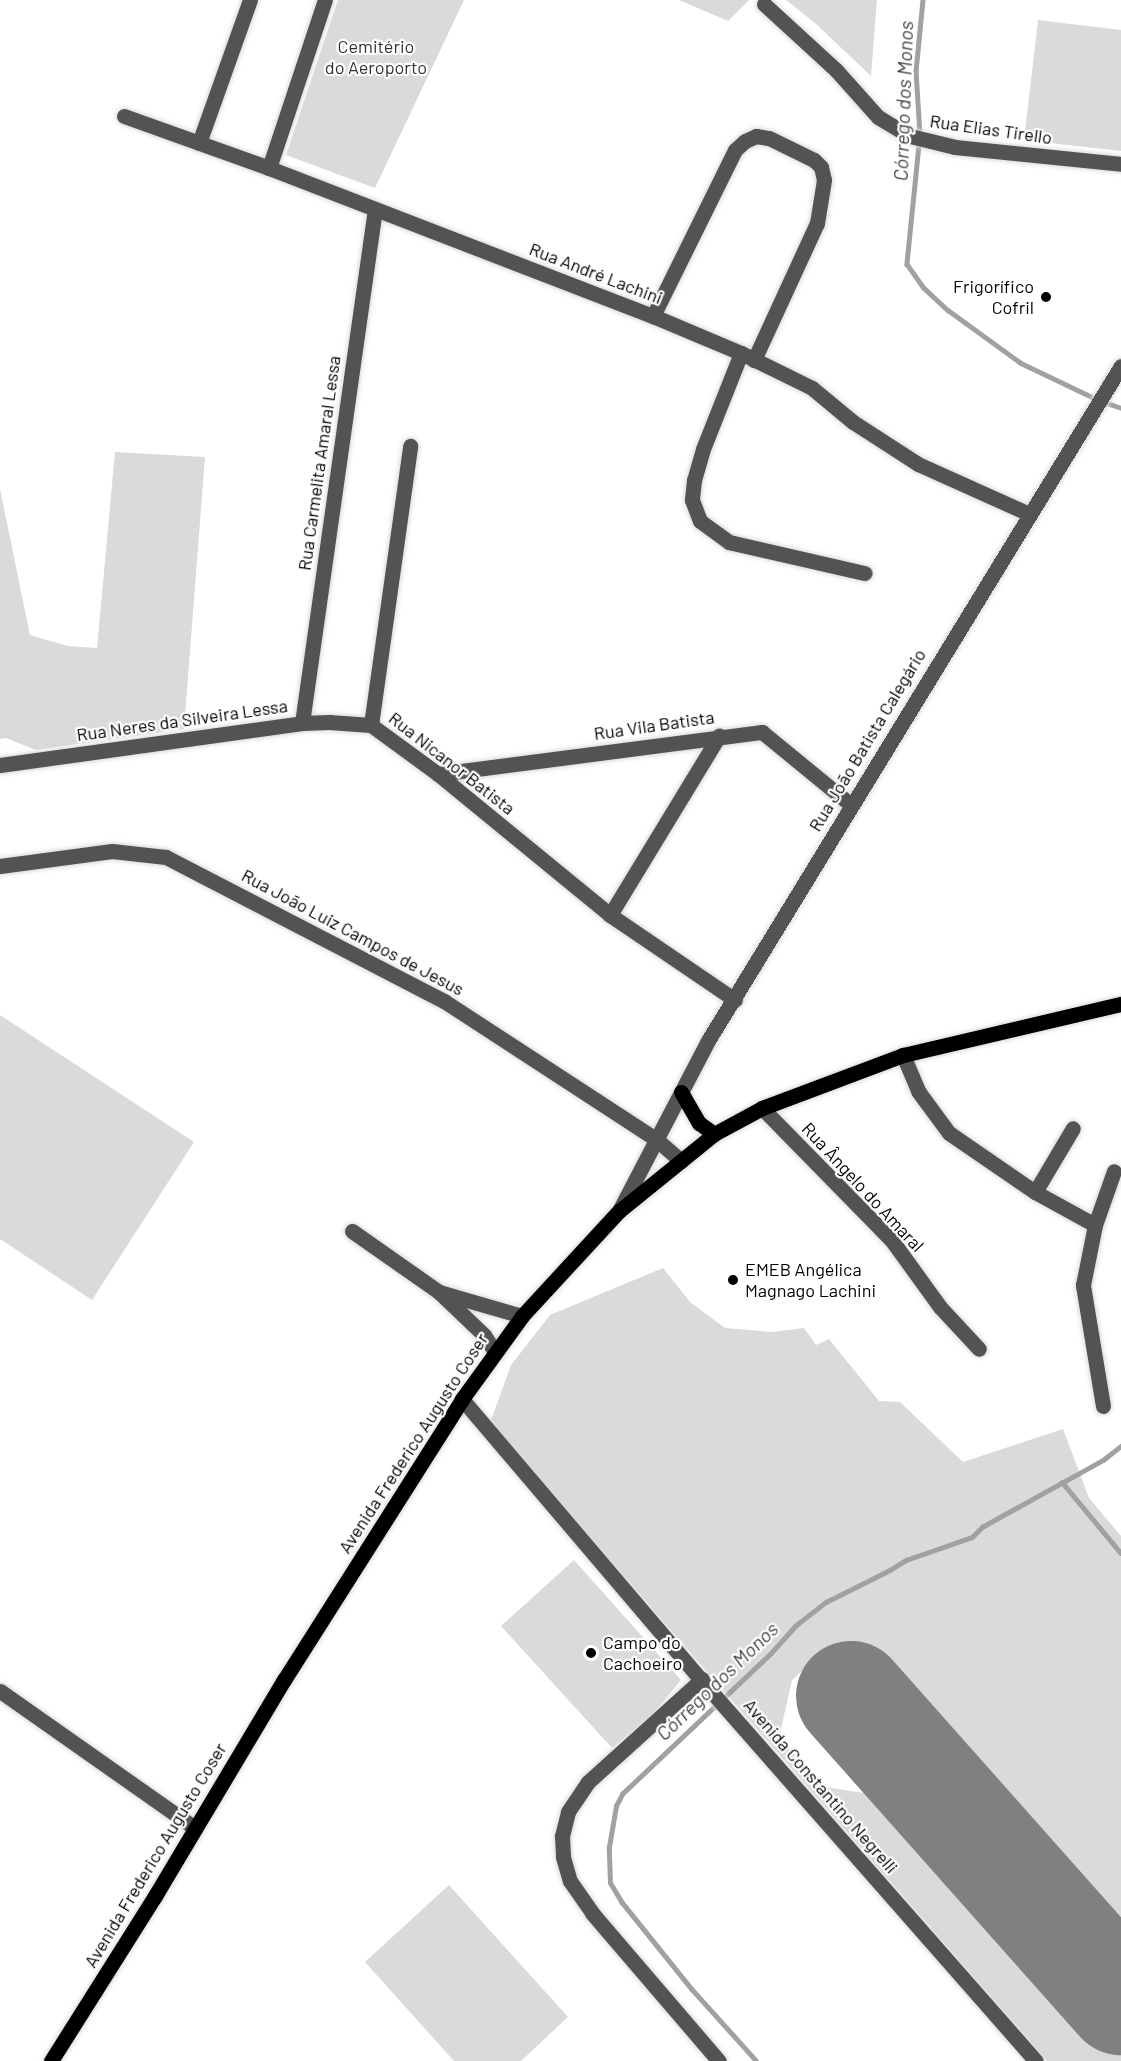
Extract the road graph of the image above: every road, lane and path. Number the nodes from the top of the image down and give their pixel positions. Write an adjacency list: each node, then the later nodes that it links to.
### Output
1 (250, 0): 5 (street)
2 (325, 0): 7 (street)
3 (764, 4): 6 (street, Rua Elias Tirello)
4 (124, 116): 5 (street, Rua André Lachini)
5 (199, 143): 7 (street, Rua André Lachini)
6 (1121, 165)
7 (269, 168): 8 (street, Rua André Lachini)
8 (375, 209): 9 (street, Rua André Lachini); 15 (street, Rua Carmelita Amaral Lessa)
9 (653, 316): 10 (street, Rua André Lachini); 10 (street)
10 (748, 356): 13 (street, Rua André Lachini); 14 (street)
11 (1121, 366): 13 (street, Rua João Batista Calegário)
12 (410, 446): 16 (street, Rua Nicanor Batista)
13 (1029, 514): 20 (street, Rua João Batista Calegário)
14 (864, 573)
15 (302, 723): 16 (street, Rua Neres da Silveira Lessa); 18 (street, Rua Neres da Silveira Lessa)
16 (371, 725): 19 (street, Rua Nicanor Batista)
17 (719, 736): 19 (street, Rua Vila Batista); 20 (street, Rua Vila Batista); 22 (street)
18 (0, 765)
19 (438, 774): 22 (street, Rua Nicanor Batista)
20 (850, 804): 23 (street, Rua João Batista Calegário)
21 (0, 866): 30 (street, Rua João Luiz Campos de Jesus)
22 (610, 915): 23 (street, Rua Nicanor Batista)
23 (735, 1000): 26 (street, Rua João Batista Calegário)
24 (1121, 1004): 25 (main road, Avenida Frederico Augusto Coser)
25 (903, 1055): 27 (main road, Avenida Frederico Augusto Coser); 33 (street)
26 (681, 1092): 29 (main road); 30 (street, Rua João Batista Calegário)
27 (762, 1107): 29 (main road, Avenida Frederico Augusto Coser); 39 (street, Rua Ângelo do Amaral)
28 (1073, 1128): 33 (street)
29 (714, 1134): 31 (main road, Avenida Frederico Augusto Coser)
30 (657, 1140): 31 (street); 34 (street, Rua João Batista Calegário)
31 (681, 1161): 34 (main road, Avenida Frederico Augusto Coser)
32 (1114, 1171): 35 (street)
33 (1035, 1192): 35 (street)
34 (619, 1211): 38 (main road, Avenida Frederico Augusto Coser)
35 (1095, 1225): 42 (street)
36 (352, 1231): 37 (street)
37 (439, 1292): 38 (street); 40 (street)
38 (522, 1316): 40 (main road, Avenida Frederico Augusto Coser)
39 (979, 1349)
40 (495, 1352): 41 (main road, Avenida Frederico Augusto Coser)
41 (462, 1399): 43 (street, Avenida Constantino Negrelli); 45 (main road, Avenida Frederico Augusto Coser)
42 (1103, 1406)
43 (705, 1684): 47 (street); 48 (street, Avenida Constantino Negrelli)
44 (0, 1691): 45 (street)
45 (195, 1828): 46 (main road, Avenida Frederico Augusto Coser)
46 (51, 2061)
47 (719, 2061)
48 (1036, 2061)

